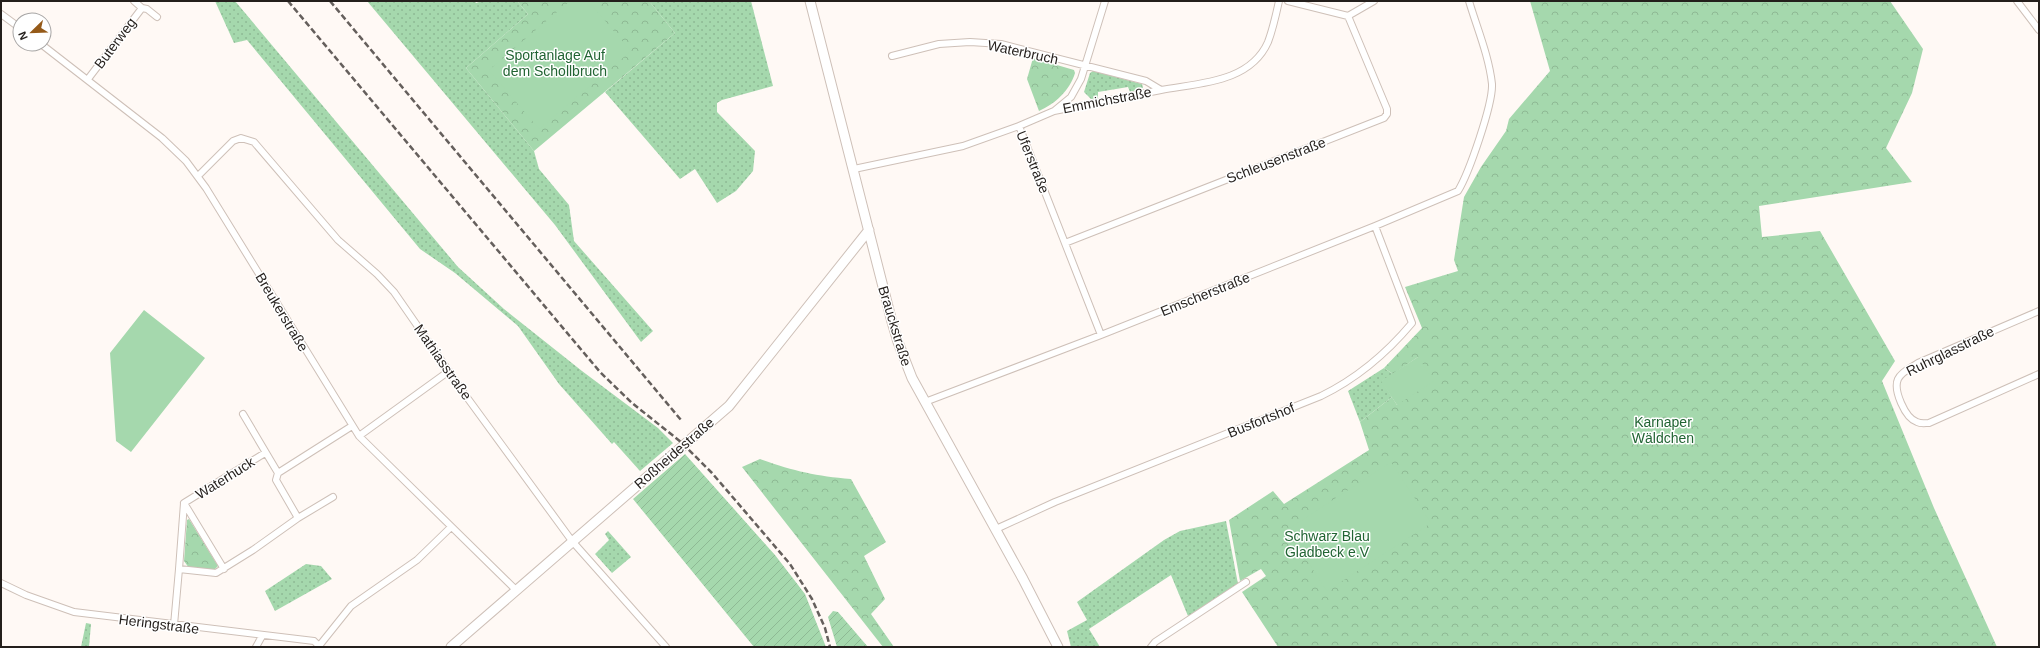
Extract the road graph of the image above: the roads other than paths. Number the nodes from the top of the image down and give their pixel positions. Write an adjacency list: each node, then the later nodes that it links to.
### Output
1 (134, 1): 9 (street, Buterweg)
2 (810, 1): 22 (main road, Brauckstraße)
3 (1105, 1): 17 (street)
4 (1279, 1): 19 (street, Emmichstraße)
5 (1288, 1): 11 (street)
6 (1374, 1): 11 (street)
7 (1469, 1): 24 (street, Emscherstraße)
8 (2017, 1): 14 (street)
9 (142, 8): 12 (street, Buterweg); 18 (street, Buterweg)
10 (1, 14): 13 (street)
11 (1348, 16): 26 (street, Schleusenstraße)
12 (157, 17)
13 (12, 22)
14 (2039, 30)
15 (52, 52): 18 (street, Breukerstraße)
16 (892, 56): 17 (street, Waterbruch)
17 (1084, 65): 19 (street, Emmichstraße); 20 (street)
18 (88, 79): 23 (street, Breukerstraße)
19 (1161, 90): 20 (street, Emmichstraße)
20 (1054, 111): 21 (street)
21 (1019, 126): 22 (street, Uferstraße); 26 (street, Uferstraße)
22 (854, 169): 25 (main road, Brauckstraße)
23 (198, 176): 29 (street, Mathiasstraße); 33 (street, Breukerstraße)
24 (1376, 226): 28 (street, Emscherstraße); 41 (street, Busfortshof)
25 (869, 230): 31 (main road, Brauckstraße); 42 (main road, Roßheidestraße)
26 (1065, 243): 28 (street, Uferstraße)
27 (2039, 311): 30 (street, Ruhrglasstraße)
28 (1101, 335): 31 (street, Emscherstraße)
29 (449, 371): 34 (street); 42 (street, Mathiasstraße)
30 (2039, 374)
31 (925, 402): 41 (main road, Brauckstraße)
32 (242, 414): 35 (street, Waterhuck)
33 (352, 426): 34 (street, Breukerstraße); 36 (street)
34 (359, 436): 40 (street, Breukerstraße)
35 (265, 453): 36 (street, Waterhuck); 38 (street, Waterhuck)
36 (278, 473): 39 (street, Waterhuck)
37 (333, 497): 39 (street)
38 (184, 503): 43 (street, Waterhuck); 44 (street, Waterhuck)
39 (298, 518): 44 (street)
40 (451, 527): 47 (street, Breukerstraße); 50 (street)
41 (996, 529): 54 (main road, Brauckstraße)
42 (572, 541): 47 (main road, Roßheidestraße); 53 (street, Mathiasstraße)
43 (180, 569): 44 (street); 48 (street, Waterhuck)
44 (224, 569)
45 (1, 582): 48 (street, Heringstraße)
46 (1246, 582): 55 (street)
47 (516, 590): 52 (main road, Roßheidestraße)
48 (174, 625): 49 (street, Heringstraße)
49 (262, 636): 50 (street, Heringstraße); 51 (street)
50 (320, 646)
51 (256, 647)
52 (451, 647)
53 (666, 647)
54 (1058, 647)
55 (1151, 647)

